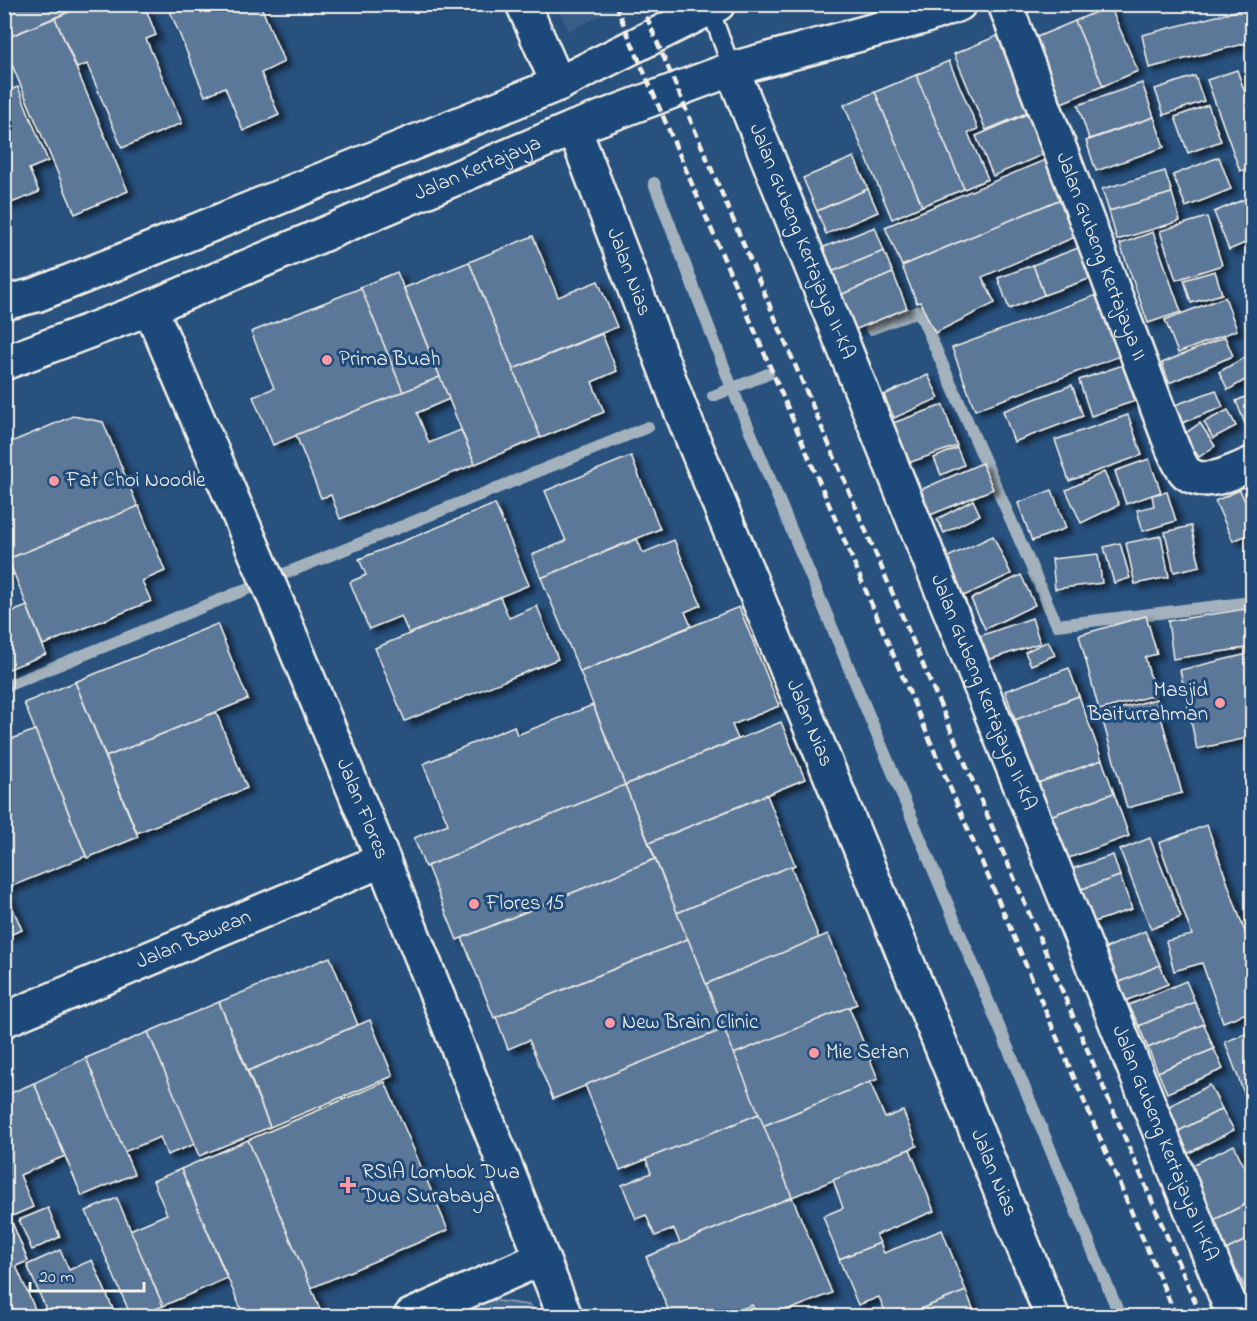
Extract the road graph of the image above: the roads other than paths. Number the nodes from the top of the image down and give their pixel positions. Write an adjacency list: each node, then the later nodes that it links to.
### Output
1 (523, 4): 7 (street)
2 (959, 4): 4 (street, Jalan Kertajaya)
3 (712, 6): 6 (lane); 7 (street)
4 (909, 11): 6 (street, Jalan Kertajaya)
5 (1008, 11): 12 (street, Jalan Gubeng Kertajaya II)
6 (732, 69): 8 (street, Jalan Kertajaya); 19 (street, Jalan Gubeng Kertajaya II-KA)
7 (558, 84): 9 (street)
8 (574, 129): 10 (street, Jalan Kertajaya); 18 (street, Jalan Nias)
9 (4, 303)
10 (150, 308): 11 (street, Jalan Kertajaya); 13 (street, Jalan Flores)
11 (4, 363)
12 (1252, 464)
13 (383, 860): 14 (street, Jalan Bawean); 15 (street, Jalan Flores)
14 (4, 1020)
15 (540, 1259): 16 (street); 17 (street, Jalan Flores)
16 (411, 1317)
17 (565, 1317)
18 (1052, 1317)
19 (1234, 1317)

